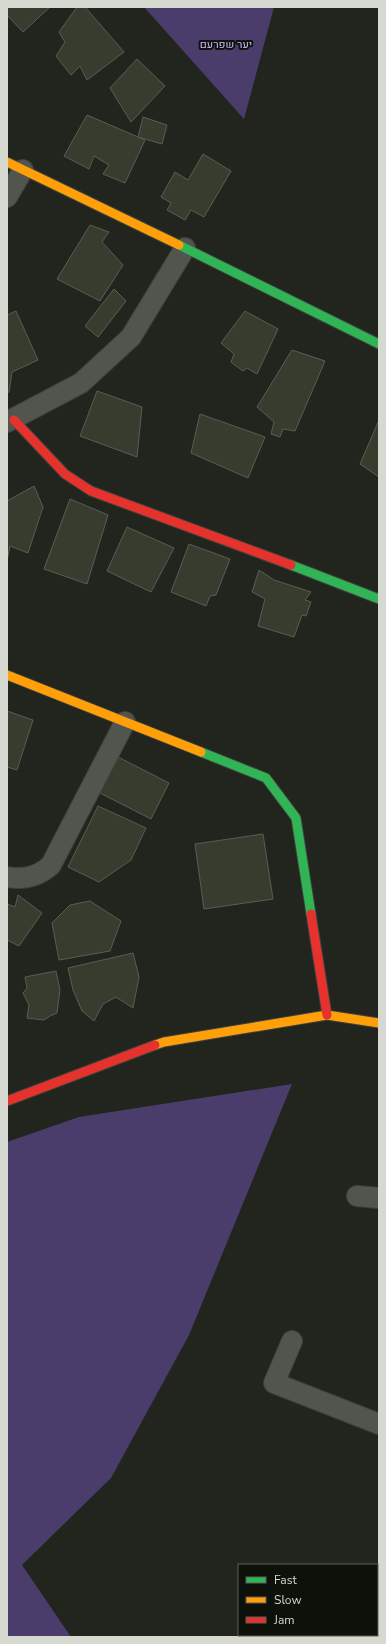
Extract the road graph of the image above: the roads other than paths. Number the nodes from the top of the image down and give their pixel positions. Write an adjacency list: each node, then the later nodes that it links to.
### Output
1 (15, 166): 2 (street); 3 (street)
2 (7, 197)
3 (185, 248): 4 (street); 5 (street)
4 (379, 344)
5 (10, 421): 6 (street)
6 (379, 599)
7 (7, 675): 8 (street)
8 (125, 722): 9 (street); 10 (street)
9 (7, 877)
10 (327, 1014): 11 (street); 12 (street)
11 (379, 1023)
12 (7, 1101)
13 (357, 1196): 14 (street)
14 (379, 1198)
15 (292, 1342): 16 (street)
16 (379, 1424)

